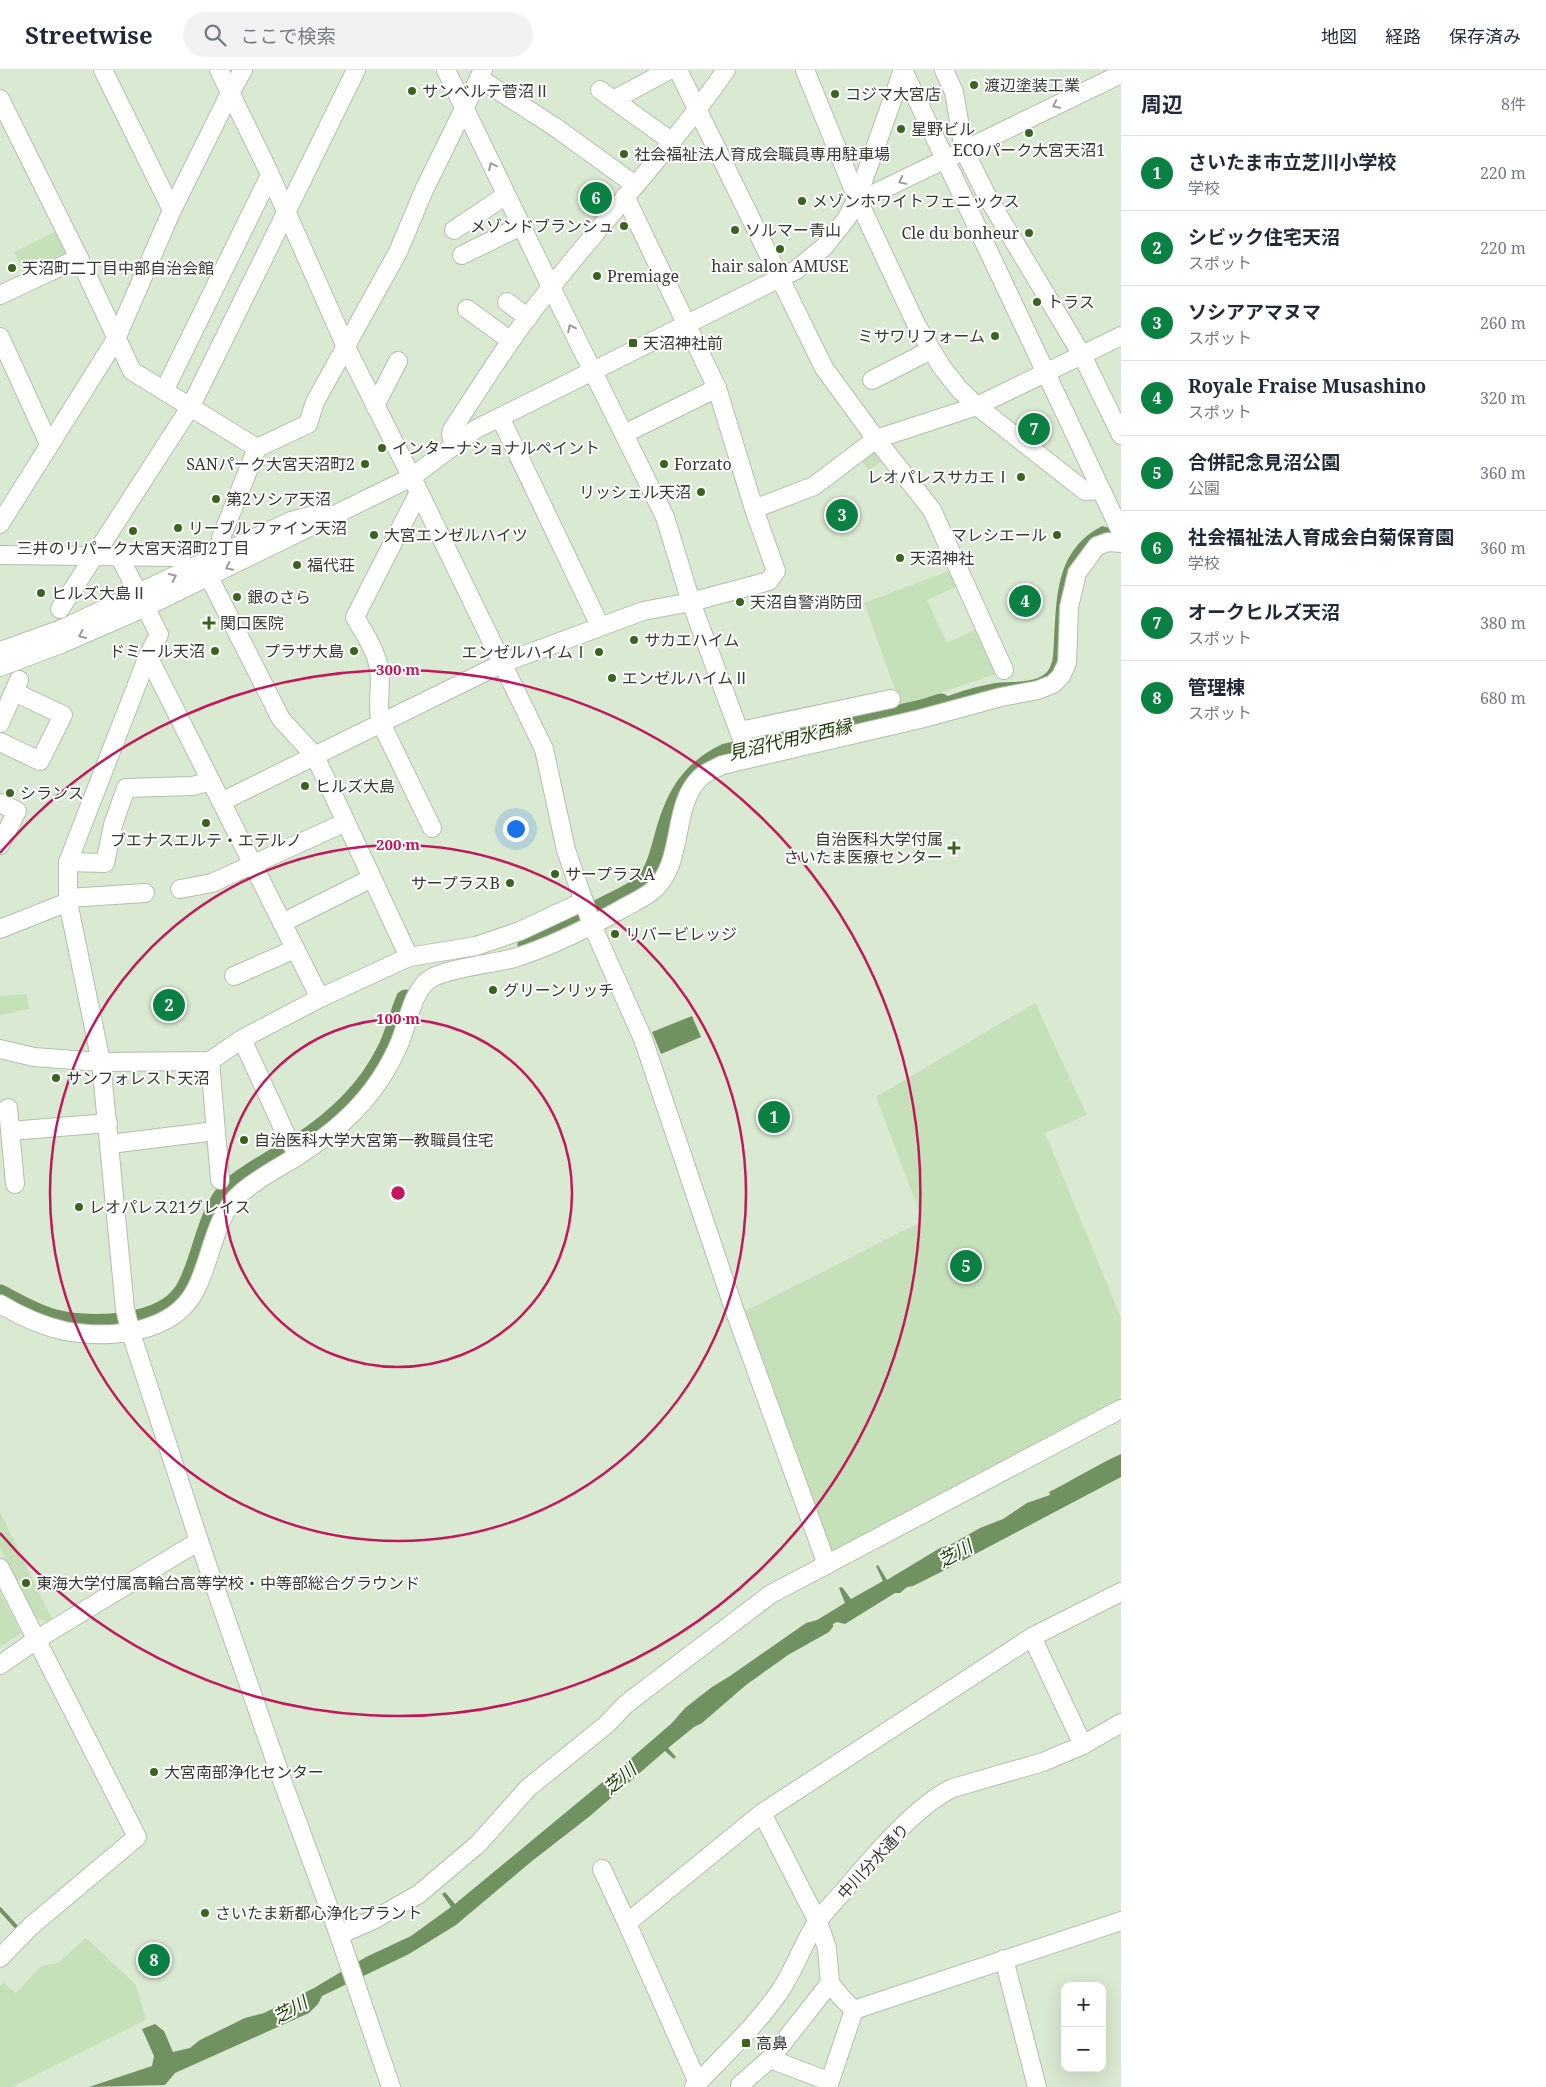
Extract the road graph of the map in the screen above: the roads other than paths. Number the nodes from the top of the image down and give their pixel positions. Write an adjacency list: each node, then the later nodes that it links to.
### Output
1 (103, 70): 28 (street)
2 (219, 70): 16 (street)
3 (243, 70): 16 (street)
4 (356, 70): 29 (street)
5 (446, 70): 19 (street)
6 (669, 70): 18 (street)
7 (678, 70): 20 (street)
8 (726, 70): 20 (street)
9 (805, 70): 27 (street)
10 (903, 70): 23 (street); 27 (street)
11 (944, 70): 22 (street)
12 (481, 74): 19 (street); 25 (street)
13 (1095, 77): 14 (street); 22 (street, one-way to 22)
14 (1119, 80)
15 (600, 90): 18 (street)
16 (230, 93): 24 (street); 28 (street)
17 (0, 98): 33 (street)
18 (616, 101): 21 (street)
19 (465, 109): 26 (street, one-way to 19); 45 (street)
20 (698, 110): 21 (street); 34 (street)
21 (671, 140): 25 (street)
22 (964, 150): 23 (street); 47 (street)
23 (946, 160): 27 (street, one-way to 27); 51 (street)
24 (270, 175): 29 (street); 54 (street)
25 (630, 191): 35 (street); 40 (street)
26 (506, 195): 30 (street); 31 (street)
27 (857, 198): 34 (street); 46 (street)
28 (172, 210): 43 (street)
29 (286, 212): 45 (street); 55 (street)
30 (521, 226): 32 (street); 35 (street)
31 (454, 230)
32 (462, 255)
33 (79, 258): 36 (street); 43 (street)
34 (781, 278): 40 (street); 61 (street)
35 (550, 287): 39 (street); 50 (street, one-way to 35)
36 (0, 295)
37 (507, 302): 39 (street)
38 (467, 309): 44 (street)
39 (528, 318): 44 (street)
40 (686, 325): 50 (street); 53 (street)
41 (1121, 336): 47 (street)
42 (0, 337): 49 (street)
43 (116, 339): 54 (street); 62 (street)
44 (511, 341): 63 (street)
45 (346, 347): 56 (street); 64 (street)
46 (931, 350): 52 (street); 57 (street)
47 (1082, 355): 51 (street); 60 (street)
48 (398, 361): 56 (street)
49 (6, 368): 62 (street)
50 (593, 371): 58 (street); 59 (street)
51 (1046, 374): 57 (street); 66 (street)
52 (872, 380)
53 (717, 388): 59 (street); 68 (street)
54 (164, 391): 55 (street)
55 (191, 406): 64 (street); 74 (street)
56 (375, 406): 65 (street)
57 (977, 406): 61 (street); 66 (street)
58 (500, 417): 63 (street); 81 (street)
59 (624, 434): 79 (street)
60 (1121, 434)
61 (876, 439): 68 (street); 86 (street)
62 (49, 444): 70 (street)
63 (454, 445): 65 (street)
64 (257, 448): 72 (street)
65 (415, 485): 67 (street); 84 (street); 89 (street)
66 (1101, 490): 69 (street)
67 (351, 506): 72 (street); 77 (street, one-way to 77)
68 (754, 508): 79 (street)
69 (1119, 518)
70 (0, 524)
71 (1121, 543): 93 (street)
72 (227, 551): 78 (street, one-way to 72)
73 (0, 555): 74 (street)
74 (94, 556): 75 (street); 80 (street)
75 (119, 556): 76 (street); 78 (street)
76 (181, 557)
77 (209, 577): 78 (street); 92 (street)
78 (142, 600): 82 (street); 83 (street); 85 (street, one-way to 85)
79 (691, 602): 81 (street); 90 (street)
80 (60, 608)
81 (600, 626): 84 (street)
82 (0, 651)
83 (148, 656): 94 (street); 100 (street)
84 (503, 663): 89 (street); 106 (street)
85 (0, 667)
86 (1004, 670)
87 (891, 699): 90 (street)
88 (0, 723): 91 (street)
89 (380, 723): 92 (street); 98 (street)
90 (741, 732): 93 (street)
91 (0, 742)
92 (315, 756): 96 (street); 97 (street)
93 (749, 758): 108 (street)
94 (211, 781): 96 (street); 100 (street)
95 (0, 802): 99 (street)
96 (221, 802): 101 (street)
97 (346, 822): 101 (street); 102 (street)
98 (432, 828)
99 (0, 844)
100 (68, 862): 105 (street)
101 (252, 864): 103 (street); 107 (street)
102 (372, 878): 107 (street); 111 (street)
103 (180, 889)
104 (145, 893): 105 (street)
105 (68, 900): 109 (street); 117 (street)
106 (584, 901): 108 (street); 111 (street)
107 (282, 923): 110 (street)
108 (592, 925): 123 (street); 130 (street)
109 (0, 928)
110 (295, 949): 112 (street); 113 (street)
111 (410, 957): 113 (street)
112 (234, 976)
113 (320, 998): 114 (street)
114 (242, 1039): 116 (street); 123 (street)
115 (0, 1048): 117 (street)
116 (210, 1061): 117 (street); 121 (street)
117 (101, 1062): 119 (street)
118 (8, 1108): 120 (street)
119 (108, 1123): 120 (street); 122 (street)
120 (10, 1131): 125 (street)
121 (215, 1131): 122 (street); 124 (street)
122 (110, 1144): 127 (street)
123 (299, 1155): 127 (street)
124 (220, 1180)
125 (15, 1184)
126 (0, 1304): 127 (street)
127 (131, 1333): 129 (street)
128 (1121, 1409): 130 (street)
129 (199, 1541): 134 (street); 143 (street)
130 (827, 1565): 143 (street)
131 (0, 1568): 134 (street)
132 (1121, 1592): 133 (street)
133 (1032, 1638): 137 (street); 138 (street)
134 (36, 1640): 135 (street); 144 (street)
135 (0, 1665)
136 (1121, 1723): 137 (street, 中川分水通り)
137 (1083, 1745): 141 (street, 中川分水通り)
138 (762, 1813): 141 (street); 142 (street)
139 (602, 1869): 142 (street)
140 (1121, 1920): 145 (street)
141 (818, 1922): 146 (street); 150 (street, 中川分水通り)
142 (627, 1923): 150 (street)
143 (340, 1938): 152 (street)
144 (0, 1958)
145 (1004, 1959): 147 (street); 153 (street)
146 (830, 1983): 147 (street); 148 (street)
147 (854, 2010): 149 (street)
148 (770, 2059): 149 (street); 151 (street)
149 (828, 2084)
150 (696, 2085)
151 (740, 2085)
152 (391, 2087)
153 (1037, 2087)

